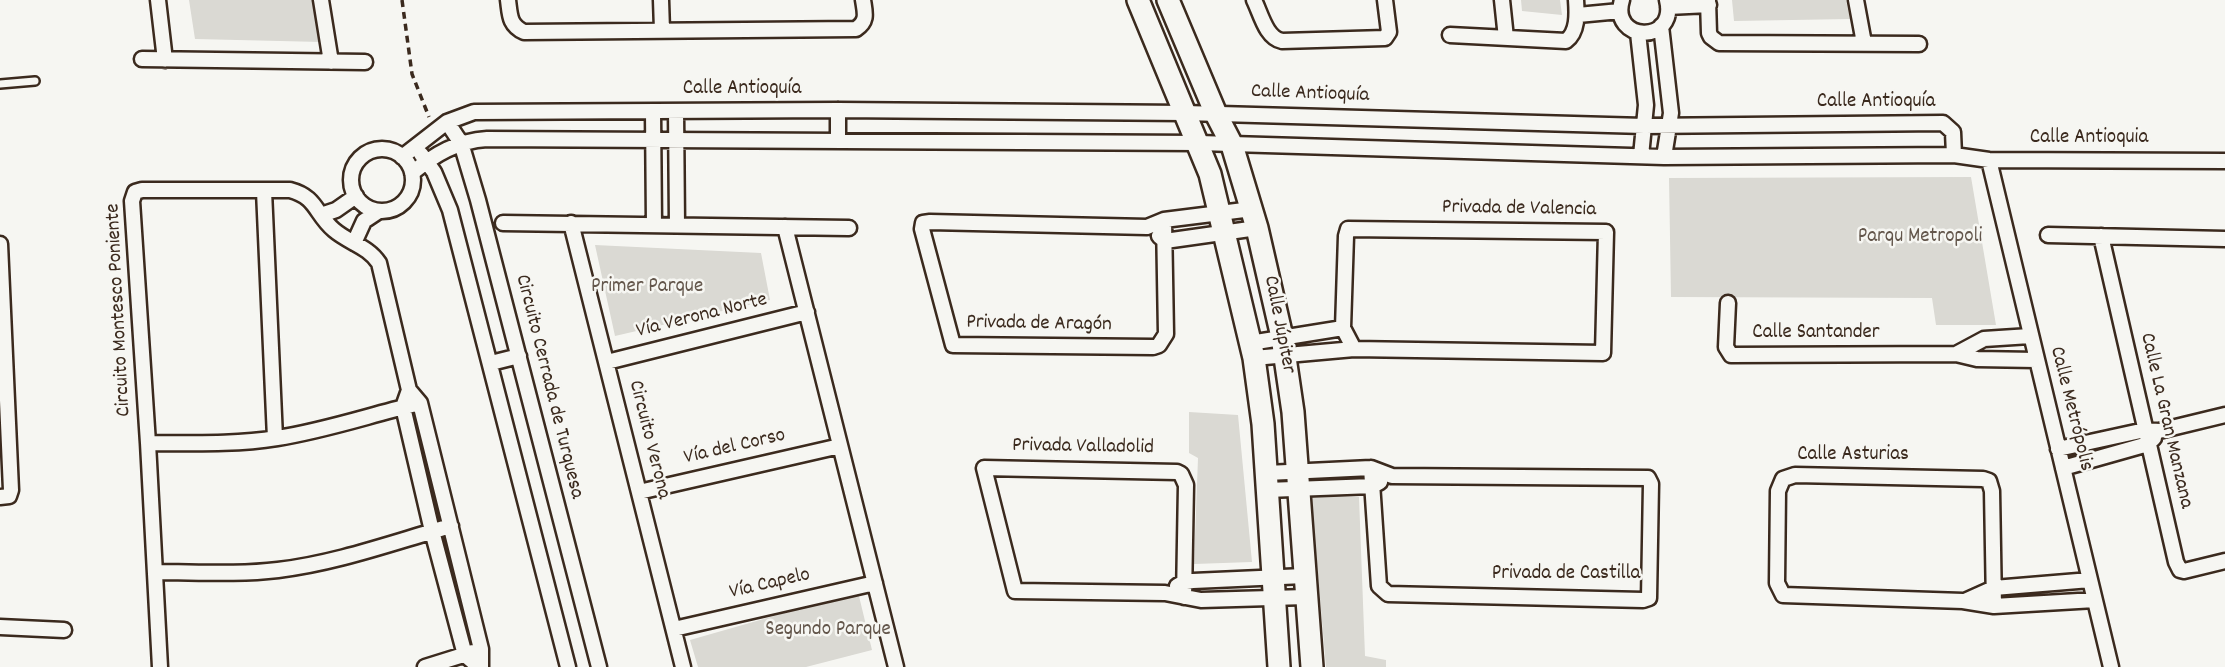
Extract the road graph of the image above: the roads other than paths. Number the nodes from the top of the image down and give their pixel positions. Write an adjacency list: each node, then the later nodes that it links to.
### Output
1 (158, 0): 24 (street)
2 (321, 0): 25 (street)
3 (508, 0): 17 (street)
4 (661, 0): 17 (street)
5 (863, 0): 17 (street)
6 (1138, 0): 32 (main road, Calle Júpiter)
7 (1168, 0): 33 (main road, Calle Júpiter)
8 (1254, 0): 9 (street)
9 (1385, 0)
10 (1502, 0): 20 (street)
11 (1856, 0): 21 (street)
12 (1668, 3): 13 (street); 16 (street)
13 (1708, 3): 21 (street)
14 (1621, 5): 15 (street); 18 (street)
15 (1577, 7): 20 (street)
16 (1661, 26): 18 (street); 36 (street)
17 (663, 30)
18 (1638, 33): 35 (street)
19 (1450, 35): 20 (street)
20 (1506, 38)
21 (1864, 43): 22 (street)
22 (1919, 44)
23 (142, 59): 24 (street)
24 (164, 60): 25 (street)
25 (331, 62): 26 (street)
26 (365, 62)
27 (35, 80): 28 (lane)
28 (0, 84)
29 (838, 110): 31 (street, Calle Antioquía); 32 (street, Calle Antioquía); 39 (street)
30 (653, 111): 31 (street, Calle Antioquía); 34 (street, Calle Antioquía); 37 (street)
31 (676, 111): 38 (street)
32 (1185, 113): 33 (street, Calle Antioquía); 41 (main road, Calle Júpiter)
33 (1216, 114): 35 (street, Calle Antioquía); 42 (main road, Calle Júpiter)
34 (447, 122): 40 (street, Circuito Cerrada de Turquesa); 43 (street, Calle Antioquía)
35 (1644, 126): 36 (street, Calle Antioquía); 45 (street)
36 (1669, 126): 44 (street, Calle Antioquía); 47 (street)
37 (653, 140): 38 (street); 40 (street); 61 (street)
38 (675, 140): 39 (street); 62 (street)
39 (838, 140): 41 (street)
40 (461, 142): 50 (street); 80 (street, Circuito Cerrada de Turquesa)
41 (1199, 143): 42 (street); 60 (main road, Calle Júpiter)
42 (1232, 145): 45 (street); 56 (main road, Calle Júpiter)
43 (416, 147): 46 (street, Calle Antioquía); 50 (street)
44 (1954, 155): 47 (street); 48 (street, Calle Antioquia)
45 (1641, 156): 47 (street)
46 (402, 157): 51 (street); 53 (street)
47 (1664, 157)
48 (1989, 160): 49 (street, Calle Antioquia); 75 (street, Calle Metrópolis)
49 (2225, 160)
50 (427, 161): 51 (street); 83 (street)
51 (412, 173): 54 (street)
52 (264, 191): 55 (street, Circuito Montesco Poniente); 89 (street); 90 (street, Circuito Montesco Poniente)
53 (356, 196): 54 (street); 55 (street)
54 (379, 211): 70 (street)
55 (321, 215): 70 (street, Circuito Montesco Poniente)
56 (1254, 218): 60 (street, Privada de Aragón); 60 (street, Privada de Aragón); 76 (main road, Calle Júpiter)
57 (1164, 220): 60 (street, Privada de Aragón); 64 (street, Privada de Aragón); 69 (street, Privada de Aragón)
58 (503, 222): 59 (street)
59 (571, 223): 61 (street); 82 (street, Circuito Verona)
60 (1222, 224): 69 (street, Privada de Aragón); 78 (main road, Calle Júpiter)
61 (654, 225): 62 (street)
62 (677, 225): 63 (street)
63 (785, 227): 65 (street); 73 (street)
64 (1147, 227): 69 (street); 69 (street, Privada de Aragón)
65 (849, 228)
66 (2048, 235): 67 (street)
67 (2101, 236): 68 (street); 88 (street, Calle La Gran Manzana)
68 (2225, 239)
69 (1165, 241)
70 (354, 243): 84 (street, Circuito Montesco Poniente)
71 (0, 244): 100 (street)
72 (1728, 303): 79 (street, Calle Santander)
73 (807, 312): 82 (street, Vía Verona Norte); 91 (street)
74 (1343, 328): 76 (street); 77 (street, Privada de Valencia); 77 (street, Privada de Valencia)
75 (2030, 336): 79 (street, Calle Santander); 81 (street, Calle Metrópolis)
76 (1284, 346): 77 (street); 78 (street); 96 (main road, Calle Júpiter)
77 (1354, 349)
78 (1252, 350): 97 (main road, Calle Júpiter)
79 (1956, 354): 81 (street, Calle Santander)
80 (519, 356): 83 (street); 123 (street, Circuito Cerrada de Turquesa)
81 (2036, 359): 92 (street, Calle Metrópolis)
82 (607, 362): 99 (street, Circuito Verona)
83 (491, 363): 122 (street)
84 (409, 390): 85 (street); 86 (street)
85 (420, 403): 86 (street); 101 (street)
86 (403, 407): 89 (street); 102 (street)
87 (2225, 415): 88 (street)
88 (2151, 435): 92 (street); 94 (street); 103 (street, Calle La Gran Manzana)
89 (275, 438): 90 (street)
90 (148, 443): 104 (street, Circuito Montesco Poniente)
91 (840, 446): 99 (street, Vía del Corso); 106 (street)
92 (2059, 449): 94 (street, Calle Metrópolis)
93 (1371, 468): 95 (street, Privada de Castilla); 96 (street, Privada de Castilla); 98 (street, Privada de Castilla)
94 (2063, 468): 105 (street, Calle Metrópolis)
95 (1392, 476): 98 (street, Privada de Castilla); 98 (street, Privada de Castilla)
96 (1298, 480): 97 (street, Privada de Castilla); 98 (street, Privada de Castilla); 107 (main road, Calle Júpiter)
97 (1267, 482): 108 (main road, Calle Júpiter)
98 (1373, 486)
99 (639, 492): 116 (street, Circuito Verona)
100 (1, 497)
101 (451, 526): 102 (street); 117 (street)
102 (432, 531): 104 (street); 118 (street)
103 (2225, 561)
104 (155, 572): 119 (street, Circuito Montesco Poniente)
105 (2090, 580): 110 (street, Calle Asturias); 111 (street, Calle Metrópolis)
106 (875, 583): 116 (street, Vía Capelo); 125 (street)
107 (1305, 587): 108 (street, Privada Valladolid); 108 (street, Privada Valladolid); 127 (main road, Calle Júpiter)
108 (1274, 588): 109 (street, Privada Valladolid); 109 (street, Privada Valladolid); 126 (main road, Calle Júpiter)
109 (1184, 589): 109 (street, Privada Valladolid)
110 (1994, 589): 112 (street, Calle Asturias); 112 (street, Calle Asturias); 113 (street, Calle Asturias)
111 (2095, 600): 113 (street, Calle Asturias); 128 (street, Calle Metrópolis)
112 (1964, 601): 113 (street, Calle Asturias)
113 (1994, 606)
114 (0, 626): 115 (street)
115 (64, 629)
116 (674, 629): 124 (street, Circuito Verona)
117 (481, 649): 118 (street); 121 (street)
118 (465, 655): 120 (street); 121 (street)
119 (160, 667)
120 (425, 667)
121 (480, 667)
122 (568, 667)
123 (598, 667)
124 (683, 667)
125 (896, 667)
126 (1279, 667)
127 (1311, 667)
128 (2111, 667)

